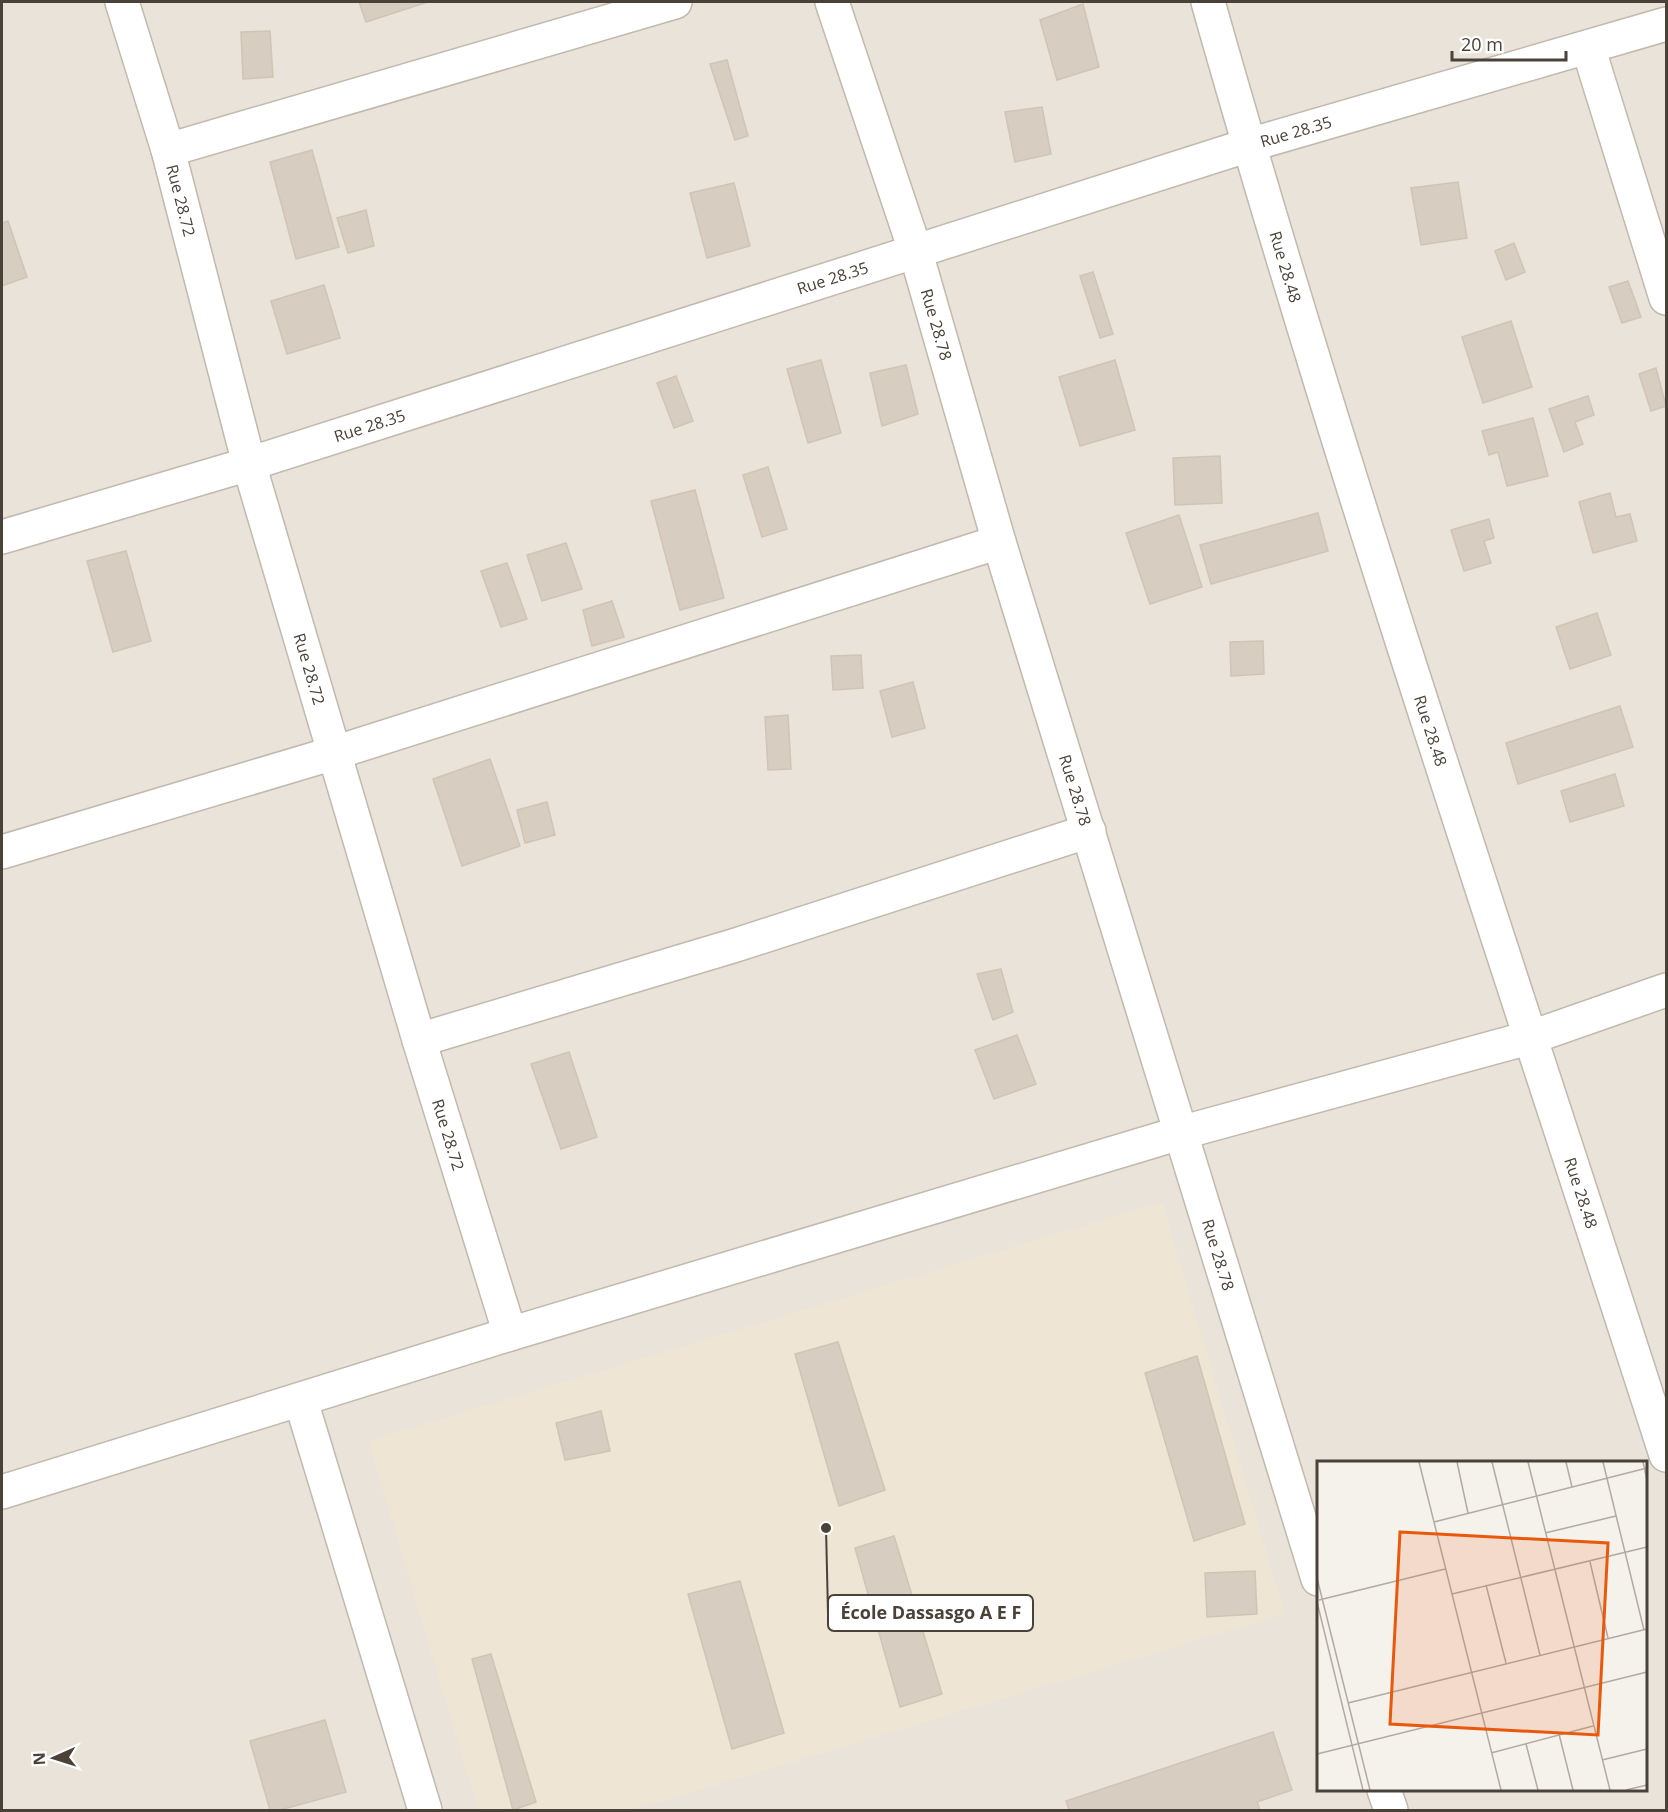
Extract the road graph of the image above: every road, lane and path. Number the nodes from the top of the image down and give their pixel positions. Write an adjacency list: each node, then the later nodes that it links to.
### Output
1 (122, 2): 8 (street, Rue 28.72)
2 (675, 2): 8 (street)
3 (832, 2): 9 (street, Rue 28.78)
4 (1208, 2): 7 (street, Rue 28.48)
5 (1666, 24): 6 (street, Rue 28.35)
6 (1588, 47): 7 (street, Rue 28.35); 10 (street)
7 (1249, 145): 9 (street, Rue 28.35); 18 (street, Rue 28.48)
8 (168, 150): 11 (street, Rue 28.72)
9 (916, 253): 11 (street, Rue 28.35); 13 (street, Rue 28.78)
10 (1666, 298)
11 (249, 464): 12 (street, Rue 28.35); 14 (street, Rue 28.72)
12 (2, 537)
13 (999, 542): 14 (street); 15 (street, Rue 28.78)
14 (333, 753): 16 (street); 19 (street, Rue 28.72)
15 (1089, 831): 19 (street); 20 (street, Rue 28.78)
16 (2, 852)
17 (1666, 990): 18 (street)
18 (1532, 1037): 20 (street); 23 (street, Rue 28.48)
19 (419, 1040): 21 (street, Rue 28.72)
20 (1180, 1133): 21 (street); 25 (street, Rue 28.78)
21 (510, 1334): 22 (street)
22 (301, 1401): 24 (street); 27 (street)
23 (1666, 1455)
24 (2, 1492)
25 (1317, 1576)
26 (1384, 1791): 28 (street)
27 (425, 1810)
28 (1391, 1810)

